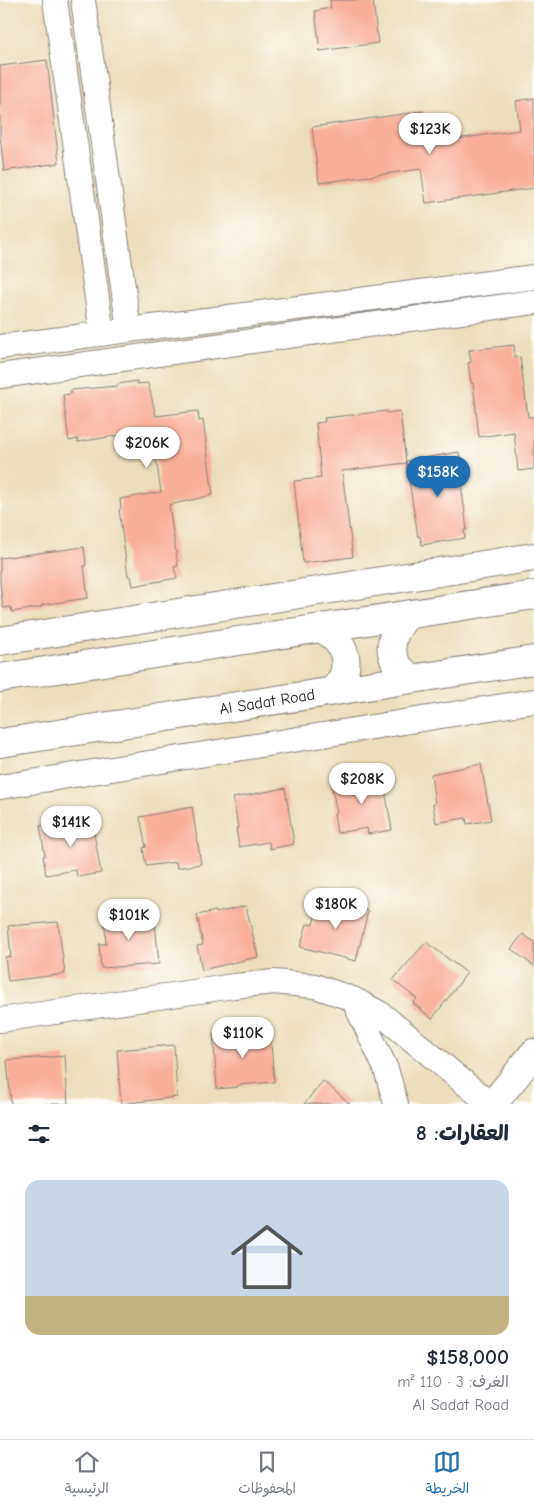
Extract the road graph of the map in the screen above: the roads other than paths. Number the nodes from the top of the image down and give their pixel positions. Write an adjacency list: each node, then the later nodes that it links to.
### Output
1 (55, 0): 7 (street)
2 (83, 0): 6 (street)
3 (534, 277): 5 (street)
4 (534, 302): 9 (street)
5 (211, 319): 6 (street); 9 (street)
6 (129, 330): 7 (street)
7 (102, 334): 8 (street)
8 (10, 346): 10 (street)
9 (214, 347): 10 (street)
10 (11, 375)
11 (534, 557): 15 (main road)
12 (534, 595): 13 (main road)
13 (407, 615): 14 (main road); 18 (main road)
14 (322, 628): 17 (main road); 19 (main road)
15 (0, 641)
16 (534, 660): 18 (main road, Al Sadat Road)
17 (0, 678)
18 (412, 679): 19 (main road, Al Sadat Road)
19 (333, 691): 21 (main road, Al Sadat Road)
20 (534, 701): 22 (street)
21 (0, 743)
22 (0, 787)
23 (353, 999): 24 (street); 26 (street); 27 (street)
24 (0, 1020)
25 (534, 1053): 27 (main road)
26 (396, 1104)
27 (492, 1104)

